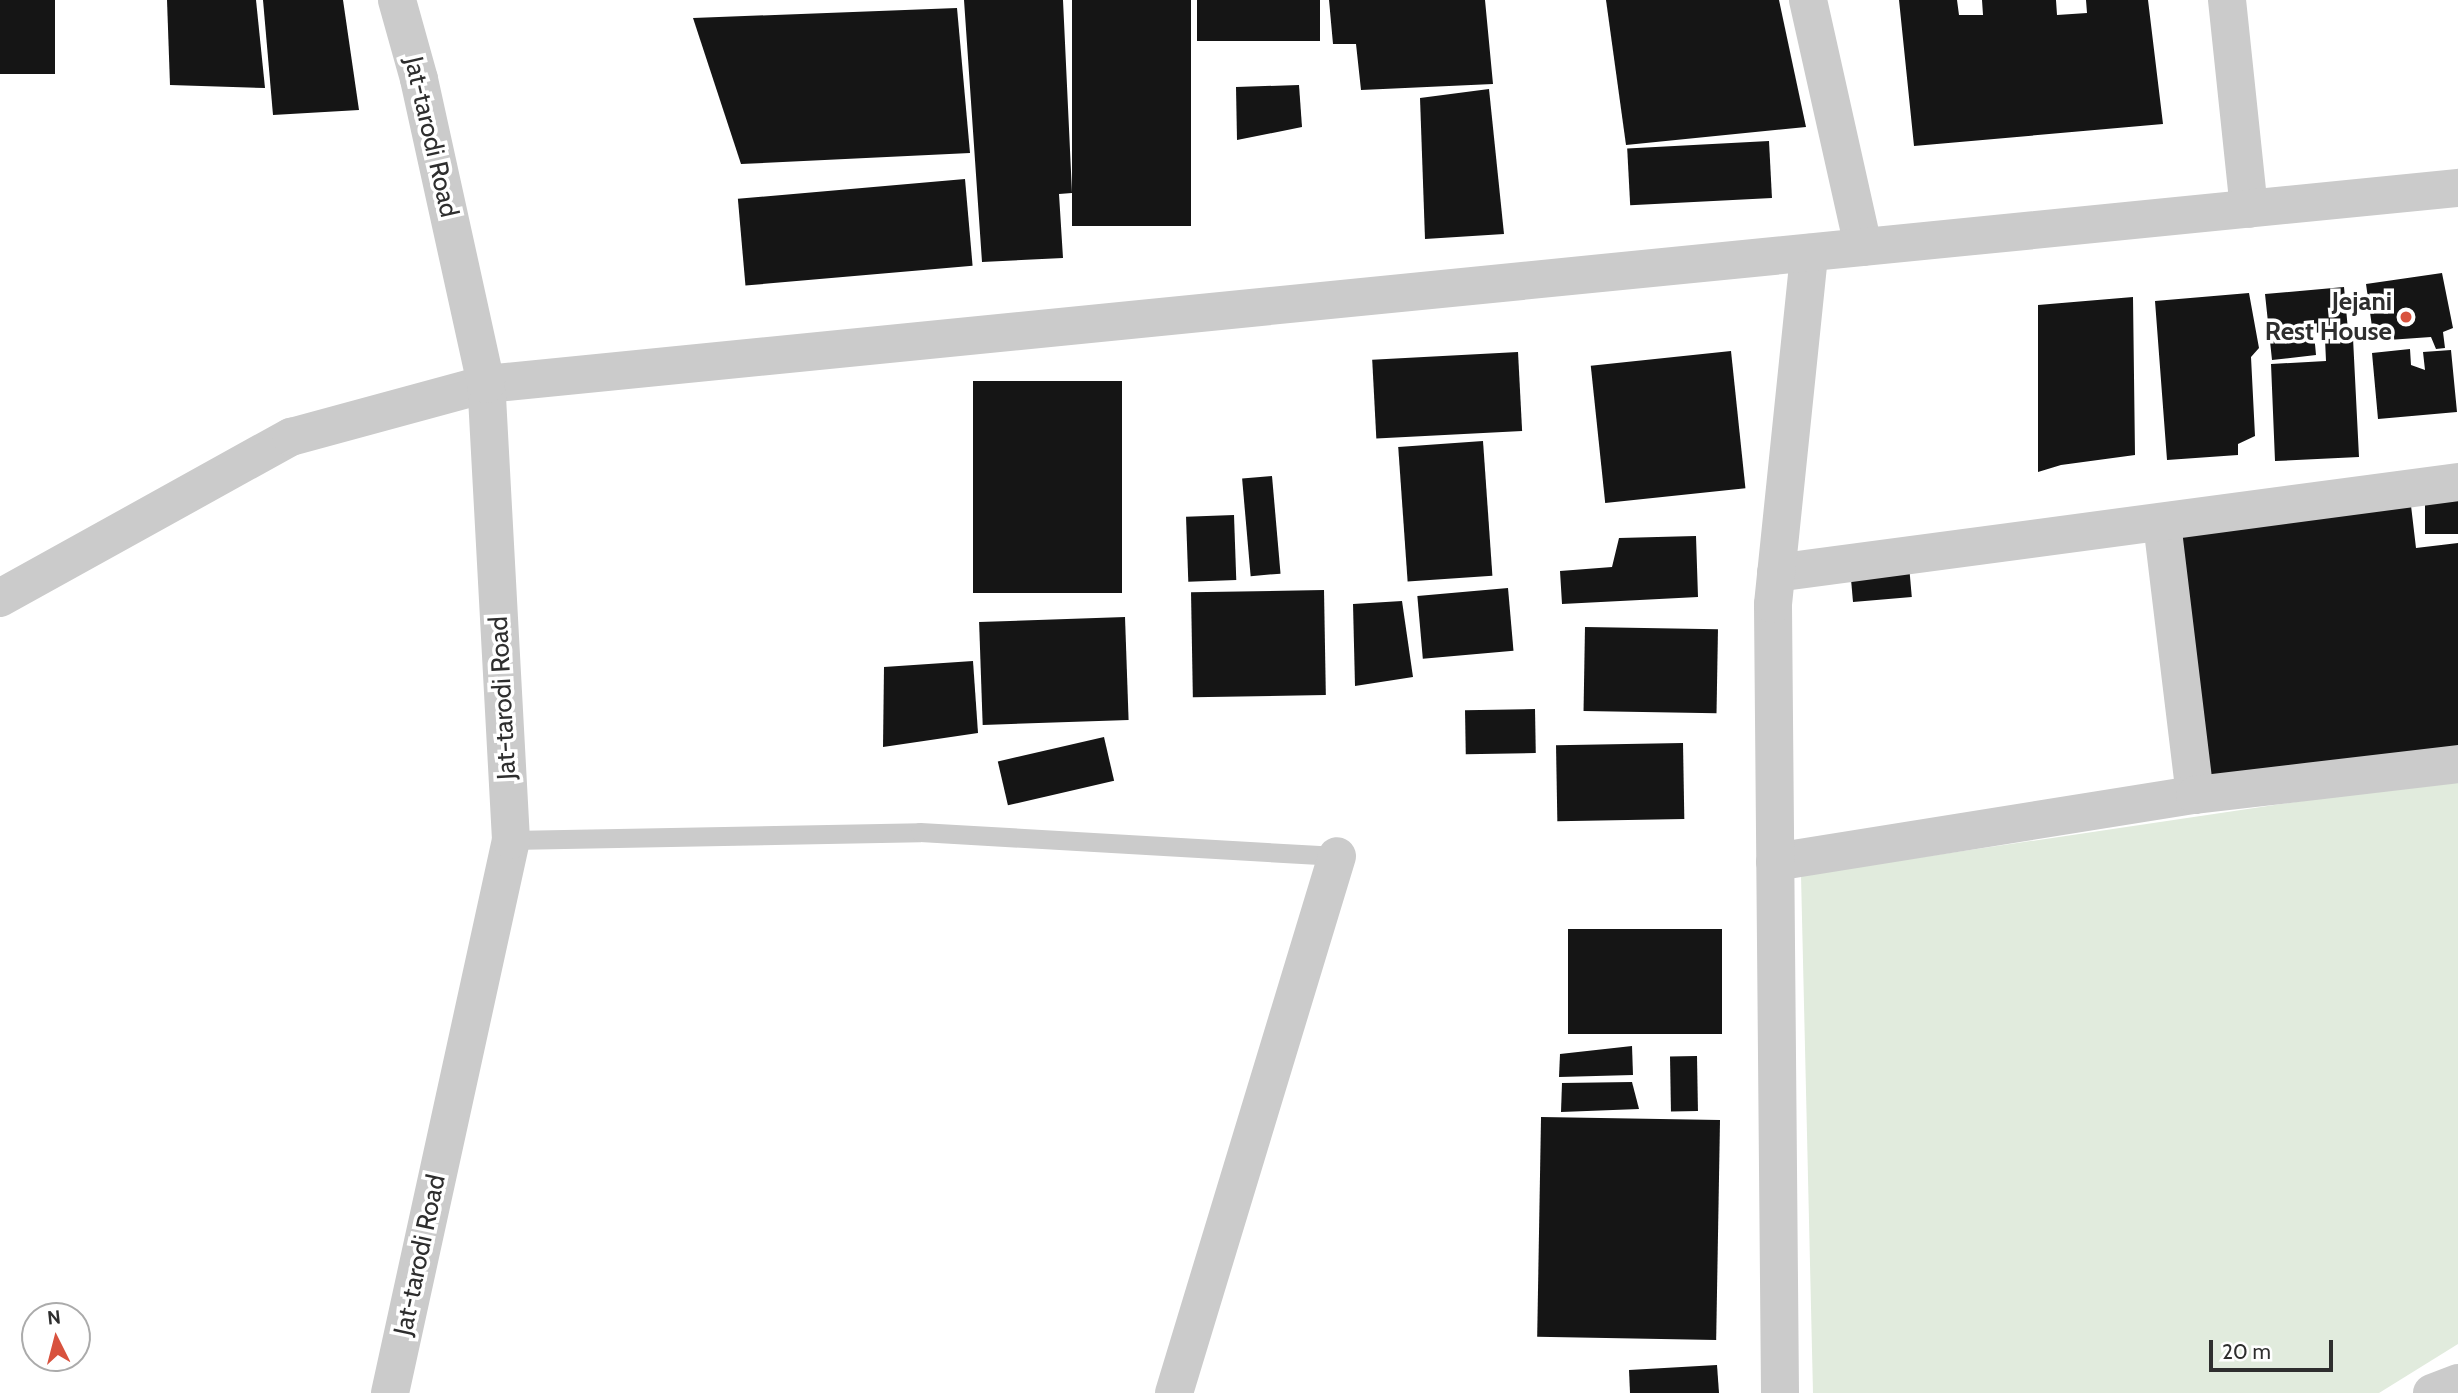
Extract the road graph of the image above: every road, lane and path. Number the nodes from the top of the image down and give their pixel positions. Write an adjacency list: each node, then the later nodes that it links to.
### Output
1 (397, 0): 8 (street, Jat-tarodi Road)
2 (1808, 0): 6 (street)
3 (2227, 0): 5 (street)
4 (2458, 187): 5 (street)
5 (2249, 209): 6 (street)
6 (1863, 247): 7 (street)
7 (1809, 253): 8 (street); 11 (street)
8 (486, 384): 12 (street); 15 (street, Jat-tarodi Road)
9 (2458, 482): 10 (street)
10 (2162, 523): 11 (street); 14 (street)
11 (1776, 573): 17 (street)
12 (0, 598)
13 (2458, 764): 14 (street)
14 (2195, 795): 17 (street)
15 (511, 840): 16 (lane); 19 (street, Jat-tarodi Road)
16 (1337, 856): 20 (street)
17 (1775, 862): 21 (street)
18 (2458, 1383): 22 (street)
19 (390, 1393)
20 (1174, 1393)
21 (1780, 1393)
22 (2432, 1393)

